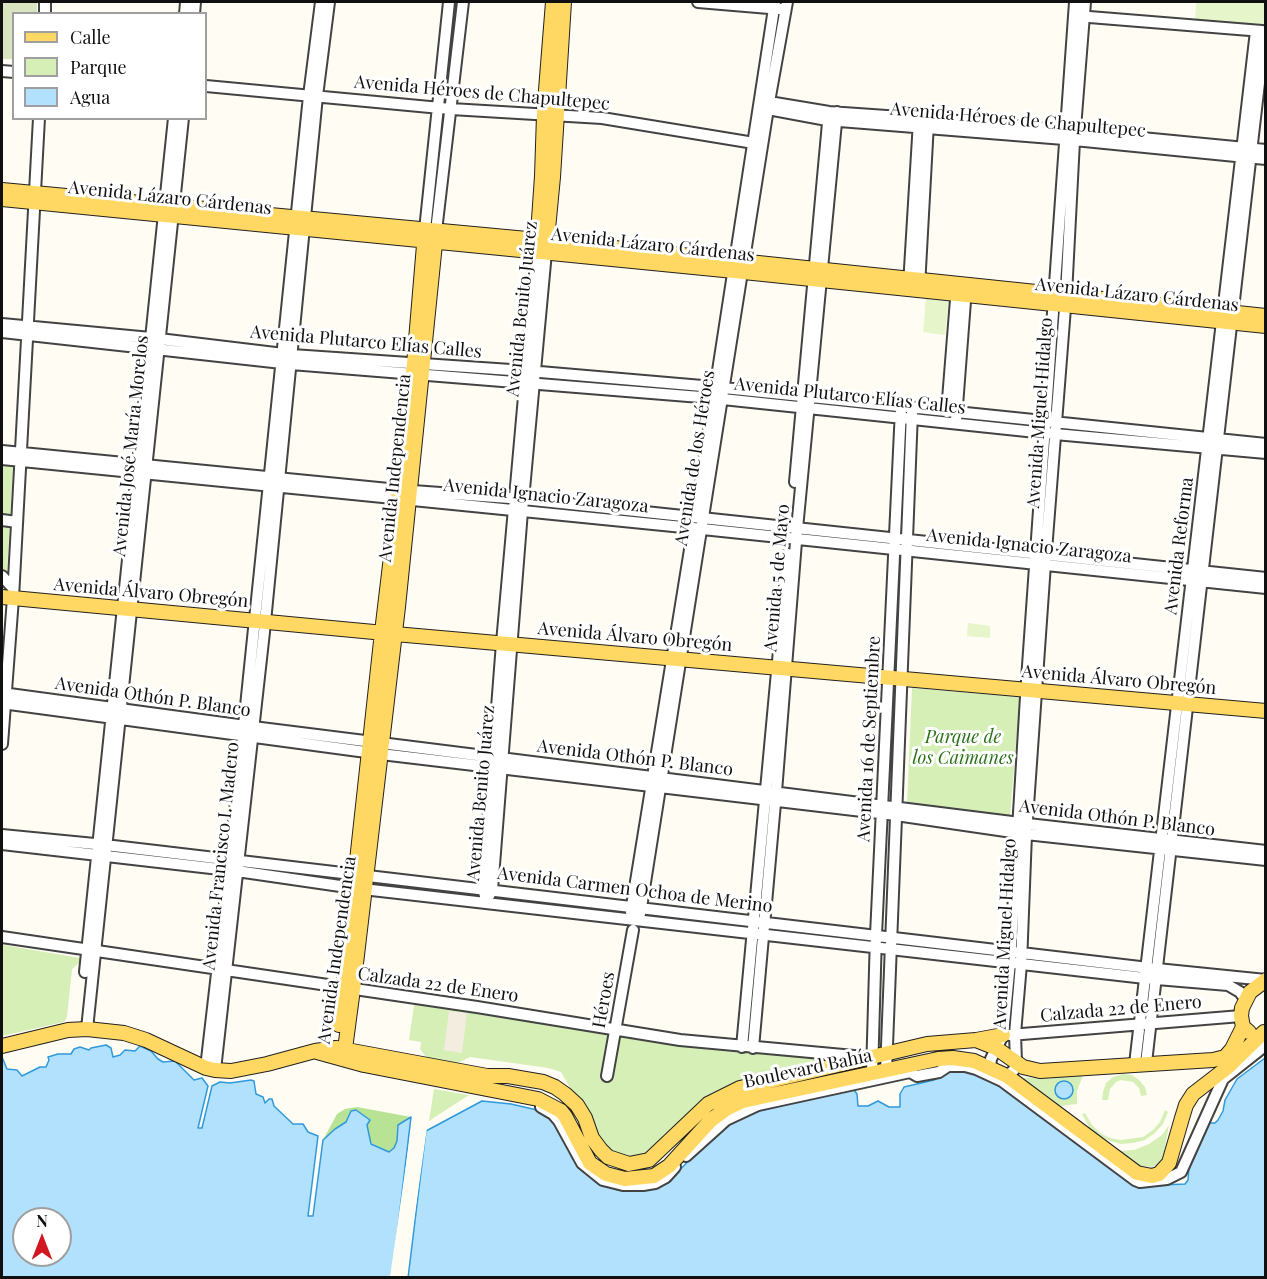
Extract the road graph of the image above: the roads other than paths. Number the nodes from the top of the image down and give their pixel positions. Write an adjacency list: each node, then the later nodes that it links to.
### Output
1 (321, 2): 18 (street, Avenida Francisco I. Madero)
2 (329, 2): 18 (street, Avenida Francisco I. Madero)
3 (449, 2): 15 (street, Avenida Independencia)
4 (463, 2): 16 (street, Avenida Independencia)
5 (552, 2): 14 (main road, Avenida Benito Juárez)
6 (564, 2): 14 (main road, Avenida Benito Juárez)
7 (698, 2): 10 (street)
8 (1075, 2): 12 (street, Avenida Miguel Hidalgo)
9 (1085, 2): 12 (street, Avenida Miguel Hidalgo)
10 (737, 3): 11 (street)
11 (779, 4): 19 (street, Avenida de los Héroes); 29 (street, Avenida de los Héroes)
12 (1079, 17): 13 (street); 28 (street, Avenida Miguel Hidalgo)
13 (1262, 31): 31 (street, Avenida Reforma)
14 (555, 47): 22 (main road, Avenida Benito Juárez)
15 (443, 60): 16 (street); 20 (street, Avenida Independencia)
16 (456, 61): 21 (street, Avenida Independencia)
17 (207, 86): 18 (street, Avenida Héroes de Chapultepec)
18 (313, 96): 20 (street, Avenida Héroes de Chapultepec); 37 (street, Avenida Francisco I. Madero)
19 (768, 105): 23 (street, Avenida Héroes de Chapultepec); 40 (street, Avenida de los Héroes)
20 (438, 107): 21 (street, Avenida Héroes de Chapultepec); 38 (street, Avenida Independencia)
21 (451, 109): 22 (street, Avenida Héroes de Chapultepec); 38 (street, Avenida Independencia)
22 (550, 115): 29 (street, Avenida Héroes de Chapultepec); 39 (main road, Avenida Benito Juárez)
23 (832, 116): 27 (street, Avenida Héroes de Chapultepec); 41 (street, Avenida 5 de Mayo)
24 (39, 120): 34 (street)
25 (174, 120): 36 (street, Avenida José María Morelos)
26 (183, 120): 36 (street, Avenida José María Morelos)
27 (923, 123): 28 (street, Avenida Héroes de Chapultepec); 42 (street)
28 (1069, 136): 31 (street, Avenida Héroes de Chapultepec); 44 (street, Avenida Miguel Hidalgo)
29 (754, 143): 40 (street, Avenida de los Héroes)
30 (1266, 150): 31 (street, Avenida Héroes de Chapultepec)
31 (1246, 153): 32 (street, Avenida Héroes de Chapultepec); 46 (street, Avenida Reforma)
32 (1266, 159)
33 (2, 190): 34 (main road, Avenida Lázaro Cárdenas)
34 (34, 198): 35 (main road, Avenida Lázaro Cárdenas); 36 (main road, Avenida Lázaro Cárdenas); 49 (street)
35 (2, 199)
36 (168, 211): 37 (main road, Avenida Lázaro Cárdenas); 51 (street, Avenida José María Morelos)
37 (300, 223): 38 (main road, Avenida Lázaro Cárdenas); 52 (street, Avenida Francisco I. Madero)
38 (430, 236): 39 (main road, Avenida Lázaro Cárdenas); 53 (main road, Avenida Independencia)
39 (542, 246): 40 (main road, Avenida Lázaro Cárdenas); 54 (street, Avenida Benito Juárez)
40 (738, 266): 41 (main road, Avenida Lázaro Cárdenas); 55 (street, Avenida de los Héroes)
41 (818, 274): 42 (main road, Avenida Lázaro Cárdenas); 56 (street, Avenida 5 de Mayo)
42 (914, 285): 43 (main road, Avenida Lázaro Cárdenas)
43 (961, 290): 44 (main road, Avenida Lázaro Cárdenas); 58 (street)
44 (1060, 300): 46 (main road, Avenida Lázaro Cárdenas); 59 (street, Avenida Miguel Hidalgo)
45 (1266, 316): 46 (main road, Avenida Lázaro Cárdenas)
46 (1227, 317): 48 (main road, Avenida Lázaro Cárdenas); 60 (street, Avenida Reforma)
47 (2, 324): 49 (street, Avenida Plutarco Elías Calles)
48 (1266, 326)
49 (27, 330): 50 (street, Avenida Plutarco Elías Calles); 51 (street, Avenida Plutarco Elías Calles); 64 (street)
50 (2, 332)
51 (154, 343): 52 (street, Avenida Plutarco Elías Calles); 66 (street, Avenida José María Morelos)
52 (287, 359): 53 (street, Avenida Plutarco Elías Calles); 67 (street, Avenida Francisco I. Madero)
53 (419, 368): 54 (street, Avenida Plutarco Elías Calles); 68 (main road, Avenida Independencia)
54 (529, 377): 55 (street, Avenida Plutarco Elías Calles); 69 (street, Avenida Benito Juárez)
55 (718, 393): 56 (street, Avenida Plutarco Elías Calles); 73 (street, Avenida de los Héroes)
56 (806, 402): 57 (street, Avenida Plutarco Elías Calles); 74 (street, Avenida 5 de Mayo)
57 (907, 412): 58 (street, Avenida Plutarco Elías Calles); 75 (street, Avenida 16 de Septiembre); 76 (street, Avenida 16 de Septiembre)
58 (953, 416): 59 (street, Avenida Plutarco Elías Calles)
59 (1050, 428): 60 (street, Avenida Plutarco Elías Calles); 77 (street, Avenida Miguel Hidalgo)
60 (1213, 443): 61 (street, Avenida Plutarco Elías Calles); 63 (street, Avenida Plutarco Elías Calles); 78 (street, Avenida Reforma)
61 (1266, 444)
62 (2, 451): 64 (street, Avenida Ignacio Zaragoza)
63 (1266, 453)
64 (20, 457): 65 (street, Avenida Ignacio Zaragoza); 66 (street, Avenida Ignacio Zaragoza); 72 (street)
65 (2, 459)
66 (141, 469): 67 (street, Avenida Ignacio Zaragoza); 83 (street, Avenida José María Morelos)
67 (274, 482): 68 (street, Avenida Ignacio Zaragoza); 84 (street, Avenida Francisco I. Madero)
68 (405, 494): 69 (street, Avenida Ignacio Zaragoza); 70 (street, Avenida Ignacio Zaragoza); 85 (main road, Avenida Independencia)
69 (518, 499): 70 (street, Avenida Benito Juárez); 73 (street, Avenida Ignacio Zaragoza)
70 (517, 511): 73 (street, Avenida Ignacio Zaragoza); 86 (street, Avenida Benito Juárez)
71 (2, 520): 72 (street)
72 (16, 522): 82 (street)
73 (698, 523): 74 (street, Avenida Ignacio Zaragoza); 87 (street, Avenida de los Héroes)
74 (793, 534): 75 (street, Avenida Ignacio Zaragoza); 88 (street, Avenida 5 de Mayo)
75 (894, 544): 76 (street, Avenida Ignacio Zaragoza); 89 (street, Avenida 16 de Septiembre)
76 (907, 545): 77 (street, Avenida Ignacio Zaragoza); 89 (street, Avenida 16 de Septiembre)
77 (1040, 558): 78 (street, Avenida Ignacio Zaragoza); 90 (street, Avenida Miguel Hidalgo)
78 (1197, 575): 80 (street, Avenida Ignacio Zaragoza); 81 (street, Avenida Ignacio Zaragoza); 92 (street, Avenida Reforma)
79 (2, 576): 82 (street)
80 (1266, 578)
81 (1266, 588)
82 (9, 594): 83 (main road, Avenida Álvaro Obregón); 91 (street)
83 (126, 608): 84 (main road, Avenida Álvaro Obregón); 94 (street, Avenida José María Morelos)
84 (260, 621): 85 (main road, Avenida Álvaro Obregón); 95 (street, Avenida Francisco I. Madero)
85 (388, 633): 86 (main road, Avenida Álvaro Obregón); 97 (main road, Avenida Independencia)
86 (506, 644): 87 (main road, Avenida Álvaro Obregón); 98 (street, Avenida Benito Juárez)
87 (676, 659): 88 (main road, Avenida Álvaro Obregón); 99 (street, Avenida de los Héroes)
88 (781, 668): 89 (main road, Avenida Álvaro Obregón); 100 (street, Avenida 5 de Mayo)
89 (895, 678): 90 (main road, Avenida Álvaro Obregón); 101 (street, Avenida 16 de Septiembre); 102 (street, Avenida 16 de Septiembre)
90 (1032, 690): 92 (main road, Avenida Álvaro Obregón); 103 (street, Avenida Miguel Hidalgo)
91 (3, 698): 94 (street, Avenida Othón P. Blanco); 96 (street)
92 (1183, 703): 93 (main road, Avenida Álvaro Obregón); 106 (street, Avenida Reforma)
93 (1266, 711)
94 (115, 712): 95 (street, Avenida Othón P. Blanco); 107 (street, Avenida José María Morelos)
95 (248, 730): 97 (street, Avenida Othón P. Blanco); 110 (street, Avenida Francisco I. Madero)
96 (2, 744)
97 (375, 747): 98 (street, Avenida Othón P. Blanco); 112 (main road, Avenida Independencia)
98 (497, 762): 99 (street, Avenida Othón P. Blanco); 113 (street, Avenida Benito Juárez)
99 (656, 782): 100 (street, Avenida Othón P. Blanco); 117 (street, Avenida de los Héroes)
100 (771, 796): 101 (street, Avenida Othón P. Blanco); 121 (street, Avenida 5 de Mayo)
101 (882, 809): 102 (street, Avenida Othón P. Blanco); 123 (street, Avenida 16 de Septiembre)
102 (896, 811): 103 (street, Avenida Othón P. Blanco); 126 (street, Avenida 16 de Septiembre)
103 (1022, 828): 106 (street, Avenida Othón P. Blanco); 129 (street, Avenida Miguel Hidalgo)
104 (2, 835): 107 (street, Avenida Carmen Ochoa de Merino)
105 (2, 844): 107 (street, Avenida Carmen Ochoa de Merino)
106 (1166, 845): 108 (street, Avenida Othón P. Blanco); 109 (street, Avenida Othón P. Blanco); 131 (street, Avenida Reforma)
107 (101, 850): 110 (street, Avenida Carmen Ochoa de Merino); 128 (street, Avenida José María Morelos)
108 (1266, 851)
109 (1266, 860)
110 (234, 866): 112 (street, Avenida Carmen Ochoa de Merino); 130 (street, Avenida Francisco I. Madero)
111 (412, 881): 112 (street, Avenida Carmen Ochoa de Merino); 113 (street, Avenida Carmen Ochoa de Merino); 114 (street)
112 (360, 882): 114 (street, Avenida Carmen Ochoa de Merino); 133 (main road, Avenida Independencia)
113 (488, 890): 115 (street, Avenida Carmen Ochoa de Merino); 116 (street, Avenida Benito Juárez)
114 (411, 893): 116 (street, Avenida Carmen Ochoa de Merino)
115 (552, 897): 117 (street, Avenida Carmen Ochoa de Merino); 118 (street)
116 (486, 902): 118 (street, Avenida Carmen Ochoa de Merino)
117 (636, 907): 119 (street, Avenida de los Héroes); 120 (street, Avenida Carmen Ochoa de Merino)
118 (551, 909): 119 (street, Avenida Carmen Ochoa de Merino)
119 (634, 923): 120 (street, Avenida Carmen Ochoa de Merino); 138 (street, Héroes)
120 (722, 923): 121 (street, Avenida Carmen Ochoa de Merino)
121 (759, 927): 122 (street, Avenida Carmen Ochoa de Merino); 125 (street, Avenida Carmen Ochoa de Merino); 143 (street, Avenida 5 de Mayo)
122 (832, 930): 123 (street, Avenida Carmen Ochoa de Merino); 125 (street)
123 (876, 935): 126 (street, Avenida Carmen Ochoa de Merino); 127 (street, Avenida 16 de Septiembre)
124 (2, 937): 128 (street, Calzada 22 de Enero)
125 (831, 942): 127 (street, Avenida Carmen Ochoa de Merino)
126 (891, 943): 127 (street, Avenida Carmen Ochoa de Merino); 129 (street, Avenida Carmen Ochoa de Merino); 145 (street, Avenida 16 de Septiembre)
127 (876, 947): 146 (street, Avenida 16 de Septiembre)
128 (91, 950): 130 (street, Calzada 22 de Enero); 139 (street, Avenida José María Morelos)
129 (1016, 958): 131 (street, Avenida Carmen Ochoa de Merino); 141 (street, Avenida Miguel Hidalgo)
130 (222, 969): 133 (street, Calzada 22 de Enero); 150 (street, Avenida Francisco I. Madero)
131 (1151, 973): 132 (street, Avenida Carmen Ochoa de Merino); 134 (street, Avenida Carmen Ochoa de Merino); 136 (street, Avenida Reforma); 137 (street, Avenida Reforma)
132 (1266, 980): 134 (main road)
133 (348, 988): 138 (street, Calzada 22 de Enero); 144 (main road, Avenida Independencia)
134 (1246, 1000): 135 (main road)
135 (1242, 1021): 136 (street, Calzada 22 de Enero); 140 (main road); 148 (main road, Boulevard Bahía)
136 (1151, 1023): 137 (street, Calzada 22 de Enero); 148 (street, Avenida Reforma)
137 (1139, 1024): 141 (street, Calzada 22 de Enero); 148 (street, Avenida Reforma)
138 (616, 1028): 143 (street, Calzada 22 de Enero); 154 (street, Héroes)
139 (84, 1029): 142 (main road, Boulevard Bahía); 150 (main road, Boulevard Bahía)
140 (1265, 1036): 153 (street); 155 (main road, Boulevard Bahía)
141 (1005, 1039): 145 (main road, Boulevard Bahía); 147 (main road, Boulevard Bahía); 147 (street, Avenida Miguel Hidalgo); 149 (street, Avenida Miguel Hidalgo)
142 (2, 1046)
143 (747, 1047): 146 (street, Calzada 22 de Enero)
144 (340, 1052): 150 (main road, Boulevard Bahía); 153 (main road, Boulevard Bahía)
145 (887, 1054): 146 (main road, Boulevard Bahía); 151 (street, Avenida 16 de Septiembre)
146 (871, 1058): 152 (street, Avenida 16 de Septiembre); 156 (main road, Boulevard Bahía)
147 (1016, 1062): 148 (main road, Boulevard Bahía); 155 (street)
148 (1141, 1064)
149 (990, 1067): 151 (main road, Boulevard Bahía); 155 (main road, Boulevard Bahía)
150 (210, 1069)
151 (886, 1071): 152 (main road, Boulevard Bahía)
152 (872, 1074): 156 (main road, Boulevard Bahía)
153 (429, 1076): 156 (main road, Boulevard Bahía)
154 (608, 1076)
155 (1007, 1076)
156 (742, 1094)

